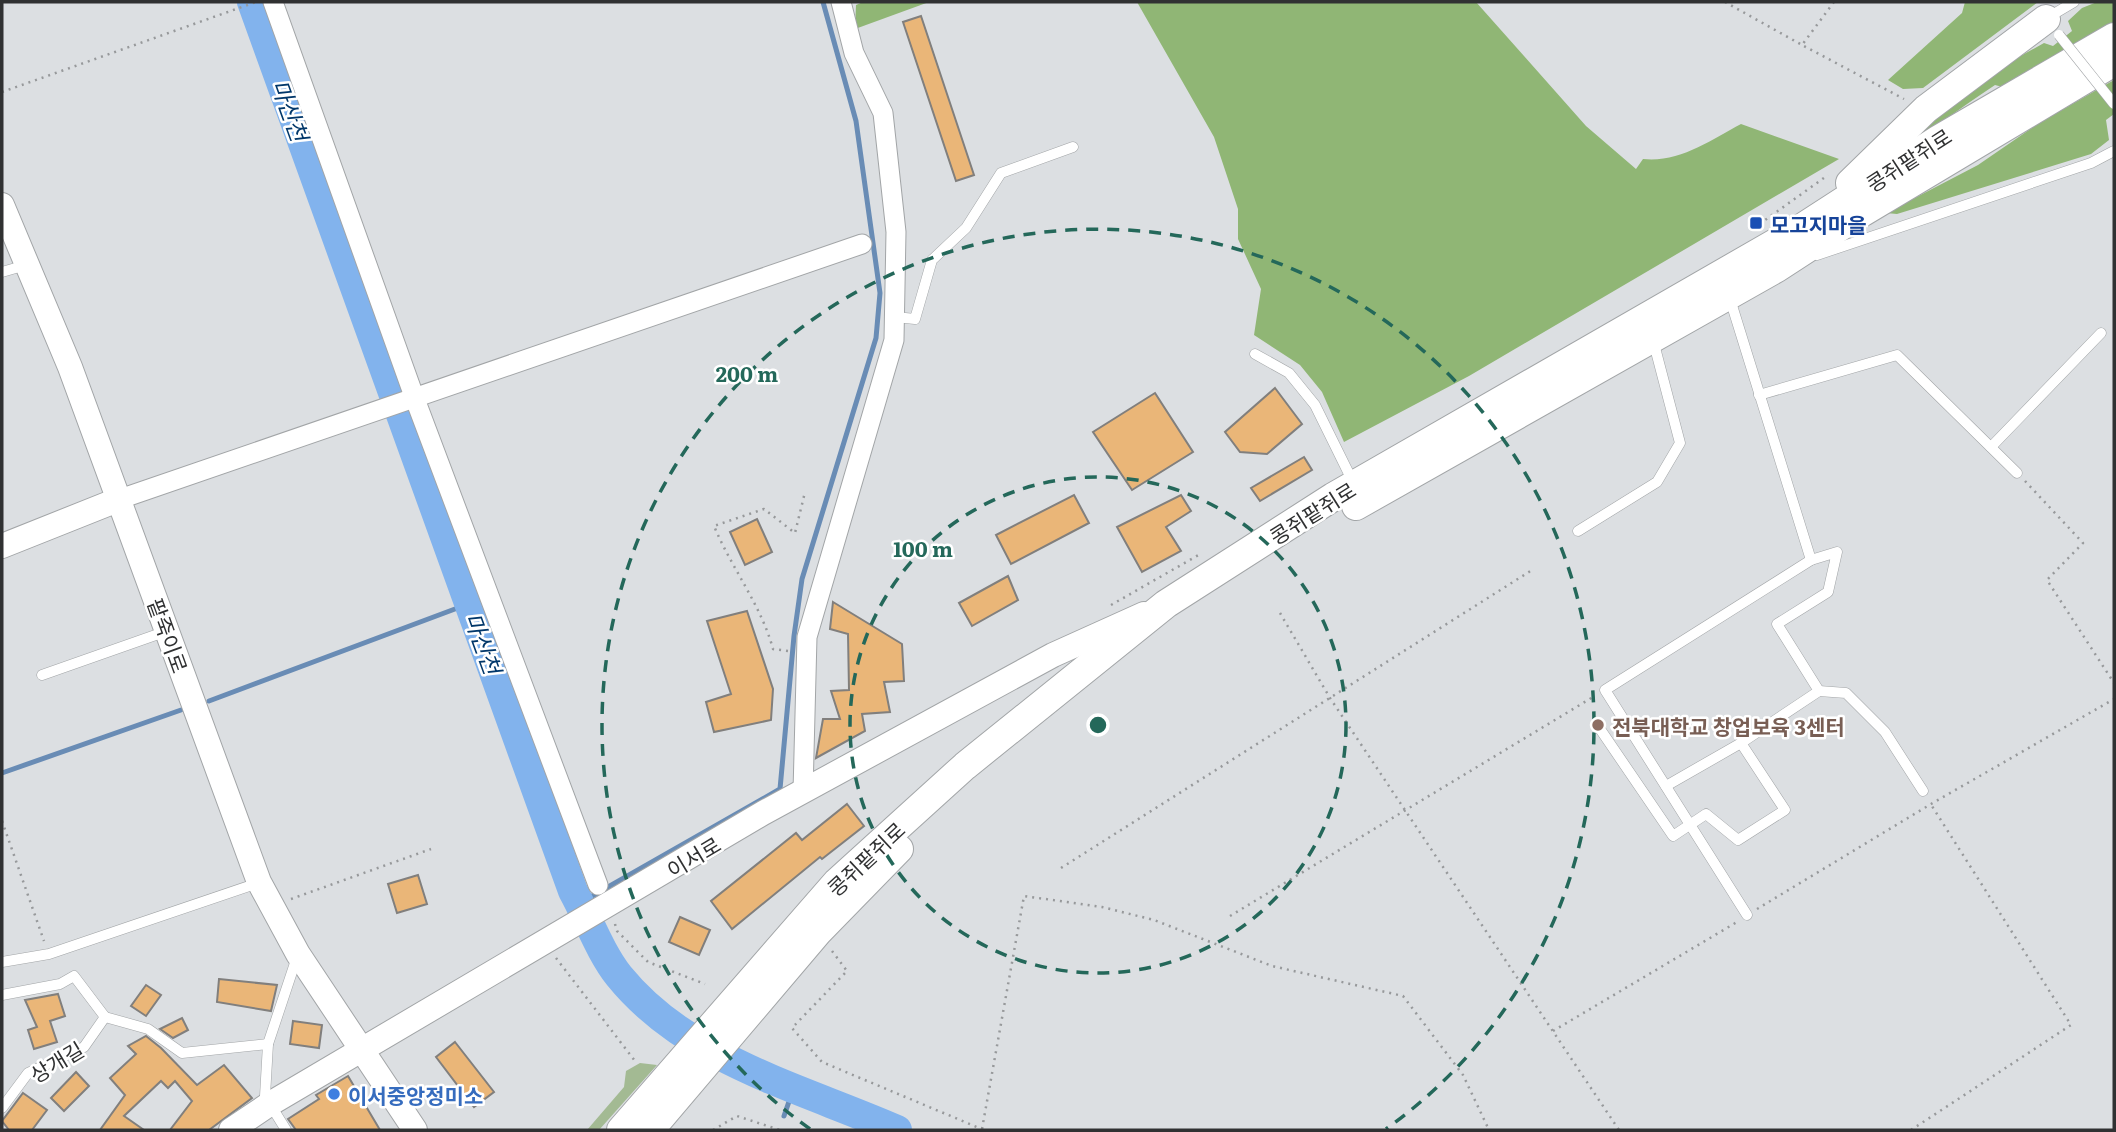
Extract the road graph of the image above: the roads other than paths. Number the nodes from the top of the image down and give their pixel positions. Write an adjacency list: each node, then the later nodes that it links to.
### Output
1 (273, 2): 22 (street)
2 (841, 2): 17 (street)
3 (2074, 2): 4 (lane)
4 (2053, 27): 7 (lane, bridge); 11 (main road)
5 (2114, 37): 11 (main road, 콩쥐팥쥐로)
6 (2114, 62): 14 (main road, 콩쥐팥쥐로)
7 (2114, 104)
8 (1073, 147): 17 (lane)
9 (2114, 151): 14 (lane)
10 (2, 205): 13 (street, 팥죽이로)
11 (1803, 227): 25 (main road, 콩쥐팥쥐로)
12 (862, 244): 22 (street)
13 (27, 264): 15 (lane); 26 (street, 팥죽이로)
14 (1777, 268): 16 (main road, 콩쥐팥쥐로)
15 (2, 272)
16 (1729, 295): 19 (main road, 콩쥐팥쥐로); 21 (lane)
17 (895, 317): 38 (street)
18 (2101, 333): 23 (lane)
19 (1653, 339): 27 (lane); 47 (main road, 콩쥐팥쥐로)
20 (1255, 354): 25 (lane)
21 (1759, 395): 23 (lane); 29 (lane)
22 (410, 401): 26 (street); 41 (street)
23 (1991, 447): 24 (lane)
24 (2017, 473)
25 (1354, 485): 30 (main road, 콩쥐팥쥐로)
26 (120, 499): 28 (street); 31 (street, 팥죽이로)
27 (1578, 531)
28 (2, 546)
29 (1811, 560): 33 (lane); 36 (lane)
30 (1166, 604): 38 (street, 이서로); 47 (main road, 콩쥐팥쥐로)
31 (168, 631): 32 (lane); 40 (street, 팥죽이로)
32 (42, 675)
33 (1819, 691): 35 (lane); 37 (lane)
34 (1598, 726): 39 (lane)
35 (1741, 743): 36 (lane); 39 (lane)
36 (1666, 786): 39 (lane)
37 (1923, 791)
38 (803, 792): 41 (street, 이서로)
39 (1690, 824): 42 (lane)
40 (259, 883): 43 (street, 팥죽이로); 44 (lane)
41 (602, 901): 49 (street, 이서로)
42 (1747, 915)
43 (298, 954): 48 (lane); 49 (street, 팥죽이로)
44 (2, 961)
45 (2, 995): 46 (lane)
46 (106, 1017): 48 (lane); 52 (lane, 상개길)
47 (733, 1017): 50 (main road, 콩쥐팥쥐로)
48 (268, 1044): 51 (lane)
49 (364, 1050): 51 (street, 이서로); 55 (street, 팥죽이로)
50 (681, 1077): 56 (main road, 콩쥐팥쥐로); 57 (main road, 콩쥐팥쥐로)
51 (268, 1105): 53 (street, 이서로); 54 (lane)
52 (2, 1108)
53 (231, 1130)
54 (286, 1130)
55 (415, 1130)
56 (621, 1130)
57 (650, 1130)

